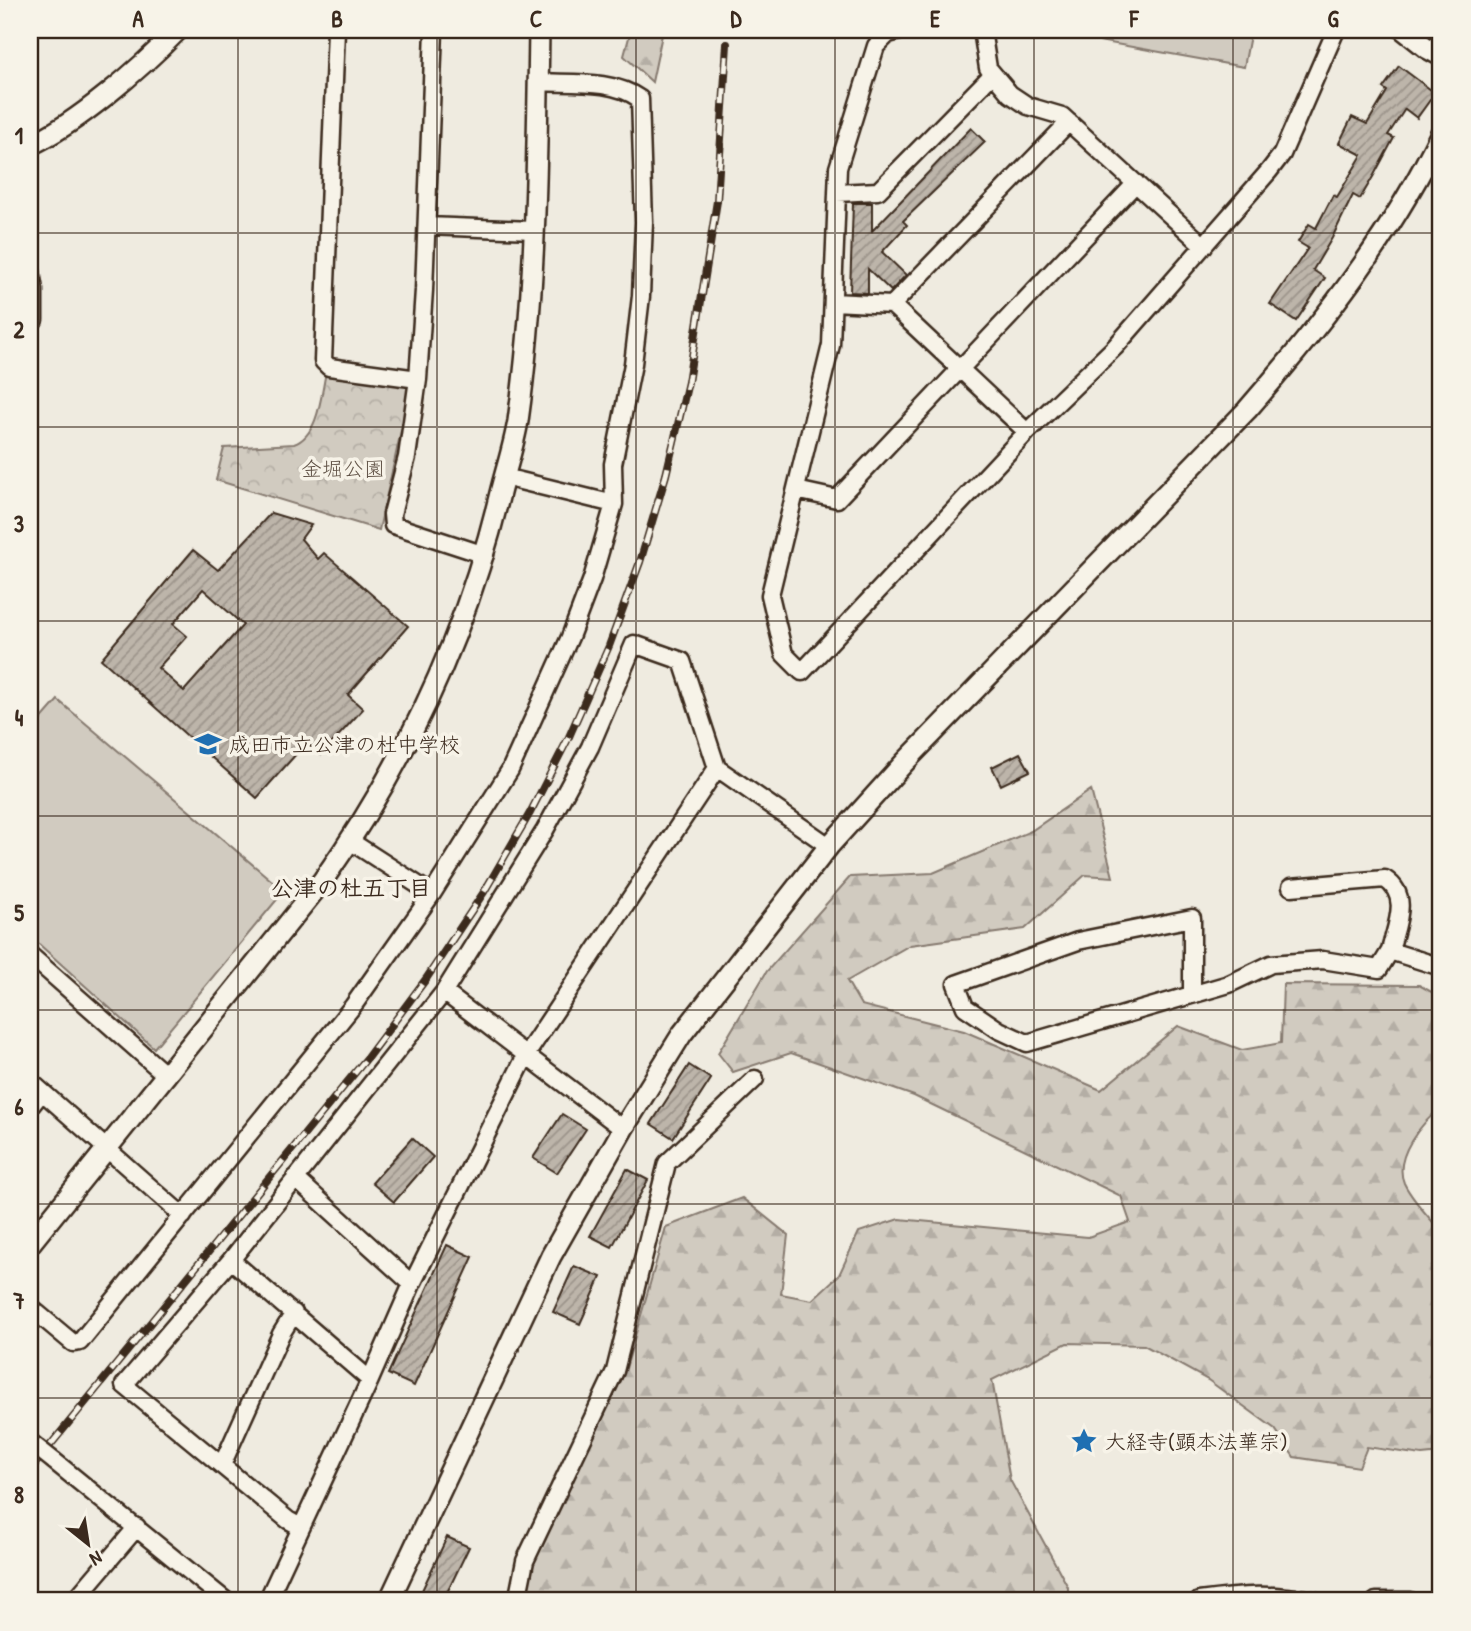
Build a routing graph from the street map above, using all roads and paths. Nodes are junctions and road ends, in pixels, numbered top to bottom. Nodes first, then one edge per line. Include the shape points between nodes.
1 (178, 30) edge
2 (336, 30) edge
3 (434, 30) edge
4 (538, 30) edge
5 (903, 30) edge
6 (982, 30) edge
7 (1336, 30) edge
8 (1404, 30) edge
9 (1441, 56) edge
10 (993, 74) junction
11 (538, 82) junction
12 (1069, 122) junction
13 (1441, 133) edge
14 (30, 145) edge
15 (1136, 183) junction
16 (837, 193) junction
17 (427, 226) junction
18 (533, 230) junction
19 (1205, 246) junction
20 (30, 266) edge
21 (832, 302) junction
22 (892, 304) junction
23 (34, 320) dead end
24 (960, 369) junction
25 (418, 379) junction
26 (1027, 432) junction
27 (504, 477) junction
28 (796, 490) junction
29 (614, 504) junction
30 (485, 555) junction
31 (717, 768) junction
32 (350, 841) junction
33 (829, 846) junction
34 (1291, 887) dead end
35 (432, 894) junction
36 (1390, 951) junction
37 (30, 955) edge
38 (1441, 967) edge
39 (444, 992) junction
40 (1192, 994) junction
41 (526, 1055) junction
42 (166, 1076) junction
43 (755, 1079) dead end
44 (36, 1086) edge
45 (30, 1107) edge
46 (623, 1129) junction
47 (107, 1149) junction
48 (295, 1178) junction
49 (184, 1216) junction
50 (30, 1244) edge
51 (231, 1260) junction
52 (412, 1284) junction
53 (30, 1307) edge
54 (294, 1313) junction
55 (370, 1380) junction
56 (30, 1442) edge
57 (222, 1465) junction
58 (137, 1527) junction
59 (301, 1527) junction
60 (74, 1601) edge
61 (226, 1601) edge
62 (267, 1601) edge
63 (389, 1601) edge
64 (517, 1601) edge
65 (1199, 1601) edge
66 (1316, 1601) edge
67 (1376, 1601) edge
68 (1410, 1601) edge

1 - 14 street via 92,105
2 - 25 street via 323,361 329,367
3 - 17 street
4 - 11 street
5 - 16 street via 888,34 876,46 838,168
6 - 10 street
7 - 19 street via 1282,154
8 - 9 street
10 - 12 street via 1028,106
10 - 16 street via 878,191
11 - 18 street
11 - 29 street via 610,86 640,99 641,296 613,464
12 - 15 street
12 - 22 street
13 - 33 street via 1393,219 1289,362
15 - 19 street
15 - 24 street
16 - 21 street
17 - 18 street
17 - 25 street
18 - 27 street via 517,423
19 - 26 street via 1115,347
20 - 23 street
21 - 22 street
21 - 28 street via 831,345
22 - 24 street
24 - 26 street
24 - 28 street via 837,499
25 - 30 street via 393,525
26 - 28 street via 802,672 784,654 770,595
27 - 29 street
27 - 30 street
29 - 35 street via 570,637 510,770
30 - 32 street via 418,722
31 - 33 street
31 - 39 street via 682,662 634,643 590,747 545,830
31 - 41 street
32 - 35 street
32 - 42 street
33 - 46 street via 682,1034
34 - 36 street via 1385,879 1396,886 1401,900
35 - 49 street via 353,1006
36 - 38 street
36 - 40 street via 1379,969 1323,960 1271,964 1229,984
37 - 42 street
39 - 41 street
39 - 48 street
40 - 40 street via 1027,1043 965,1007 956,984 1078,942 1192,918
41 - 46 street
41 - 52 street
42 - 47 street
43 - 64 street via 667,1163 615,1371 525,1561
44 - 45 street
44 - 47 street
46 - 63 street via 551,1256
47 - 49 street
47 - 50 street
48 - 51 street
48 - 52 street
49 - 53 street via 80,1342 73,1343
51 - 54 street
51 - 57 street via 124,1385
52 - 55 street
54 - 55 street
54 - 57 street
55 - 59 street
56 - 58 street, bridge
57 - 59 street
58 - 60 street
58 - 61 street
59 - 62 street
65 - 66 street via 1245,1595
67 - 68 street

